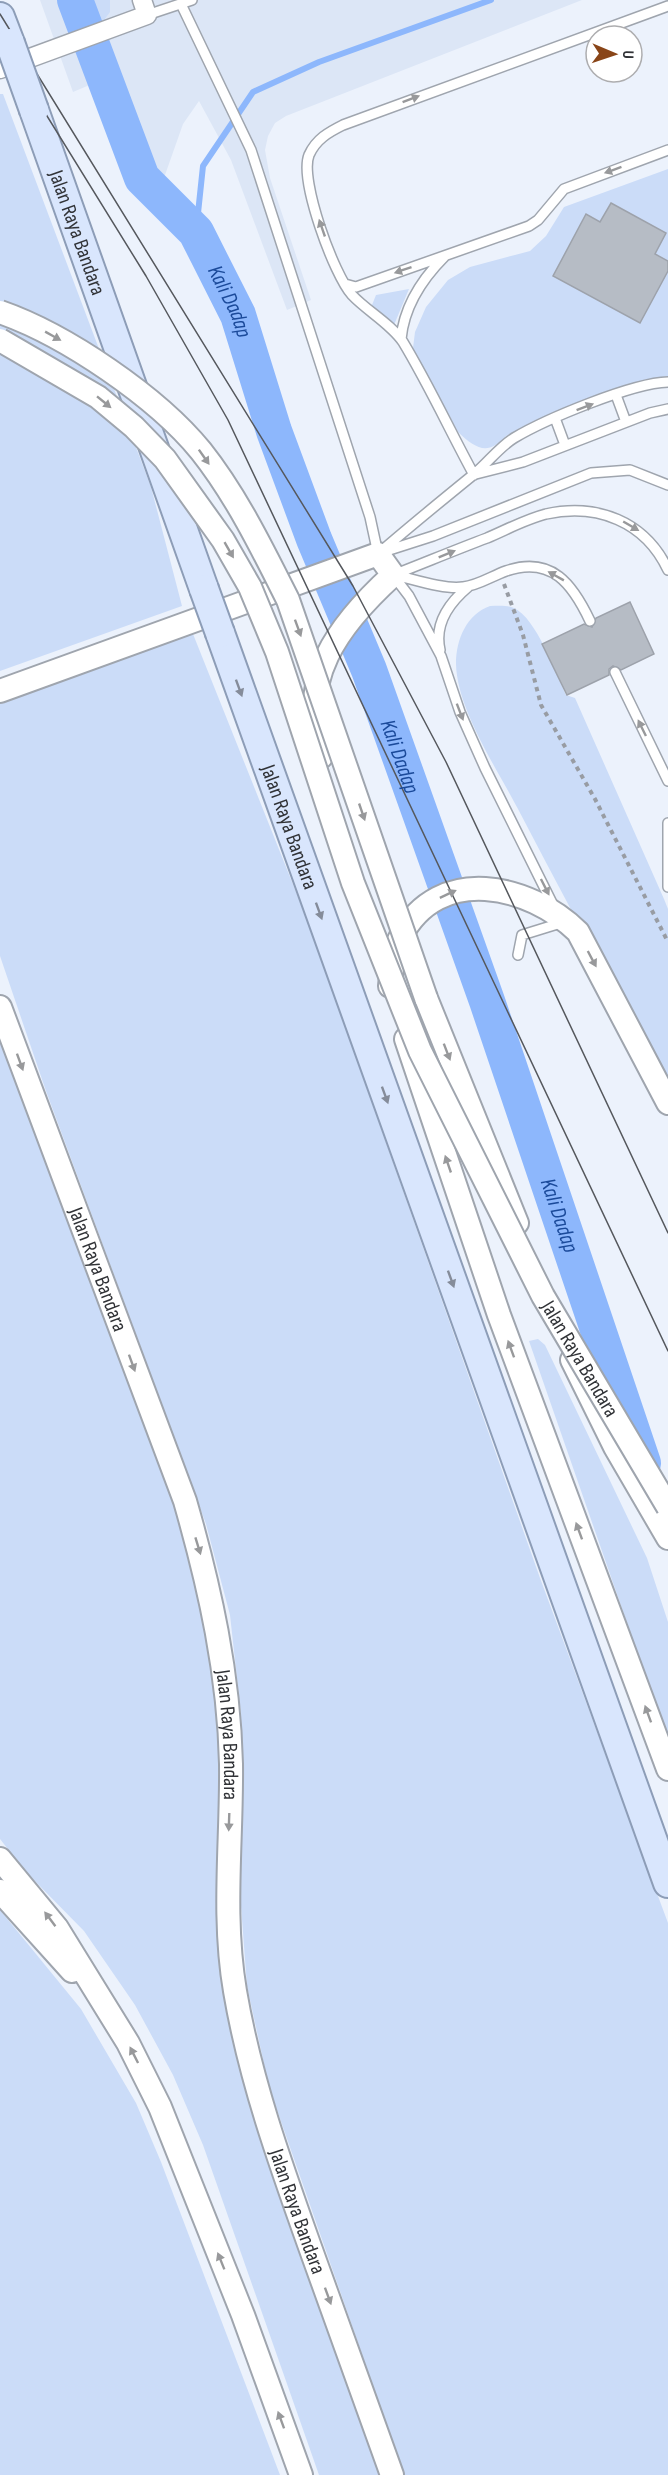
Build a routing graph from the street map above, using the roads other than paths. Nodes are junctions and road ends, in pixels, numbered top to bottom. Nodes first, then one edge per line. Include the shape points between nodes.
1 (192, 0) edge
2 (181, 4) junction
3 (668, 6) edge
4 (145, 8) edge
5 (3, 43) edge
6 (668, 150) edge
7 (447, 254) junction
8 (342, 283) junction
9 (0, 312) edge
10 (401, 339) junction
11 (0, 340) edge
12 (668, 382) edge
13 (616, 395) junction
14 (668, 409) edge
15 (555, 418) junction
16 (626, 422) junction
17 (565, 445) junction
18 (474, 475) junction
19 (668, 485) edge
20 (378, 554) junction
21 (668, 570) edge
22 (393, 575) junction
23 (470, 586) junction
24 (590, 621) dead end
25 (441, 656) junction
26 (615, 672) dead end
27 (0, 691) edge
28 (668, 781) edge
29 (668, 824) edge
30 (668, 887) edge
31 (562, 917) junction
32 (518, 955) dead end
33 (390, 990) junction
34 (0, 1007) edge
35 (668, 1103) edge
36 (668, 1507) edge
37 (668, 1538) edge
38 (668, 1769) edge
39 (0, 1859) edge
40 (668, 1883) edge
41 (0, 1891) edge
42 (104, 2004) junction
43 (301, 2475) edge
44 (392, 2475) edge

1 - 2 lane
2 - 4 lane
2 - 20 lane via 251,150 363,494
8 -> 3 lane via 306,178 310,154 324,136 445,86
4 - 5 street via 114,27 67,44
5 -> 40 main road, Jalan Raya Bandara, bridge via 34,110
6 -> 7 lane via 564,189 529,226
7 -> 8 lane via 356,287
7 - 10 lane via 421,283 406,313
8 - 10 lane
9 -> 37 street, bridge via 85,354 166,417 200,451 268,560 288,600 426,998 578,1375
10 - 18 lane
11 -> 36 street, Jalan Raya Bandara, bridge via 98,397 134,427 165,459 224,540 250,587 277,652 353,883 420,1051 537,1286
12 - 13 lane
15 -> 13 lane
13 - 16 lane
14 - 16 lane
15 - 17 lane
15 - 18 lane via 512,439
16 - 17 lane
17 - 18 lane
18 - 20 lane
19 - 20 lane via 630,470 591,472
20 - 22 street
20 - 27 street
22 -> 21 lane via 543,515 571,510 598,512 640,531 654,545
22 - 23 lane via 454,587
22 - 25 lane via 409,596
22 - 33 street via 343,626 326,657 313,704 317,745
24 -> 23 lane via 576,591 557,575 519,568
23 - 25 lane via 444,613 438,643
25 -> 31 lane via 485,768
28 -> 26 lane
29 - 30 lane
31 - 32 lane via 522,935
33 -> 31 street via 396,949 410,922 455,890 494,891 521,897
31 -> 35 street via 578,932
38 -> 33 street via 499,1315
34 -> 44 street, Jalan Raya Bandara via 184,1501 205,1570 222,1654 228,1712 229,1938 244,2041 279,2162
42 -> 39 street via 57,1928
41 - 42 street
43 -> 42 street via 243,2315 160,2107

